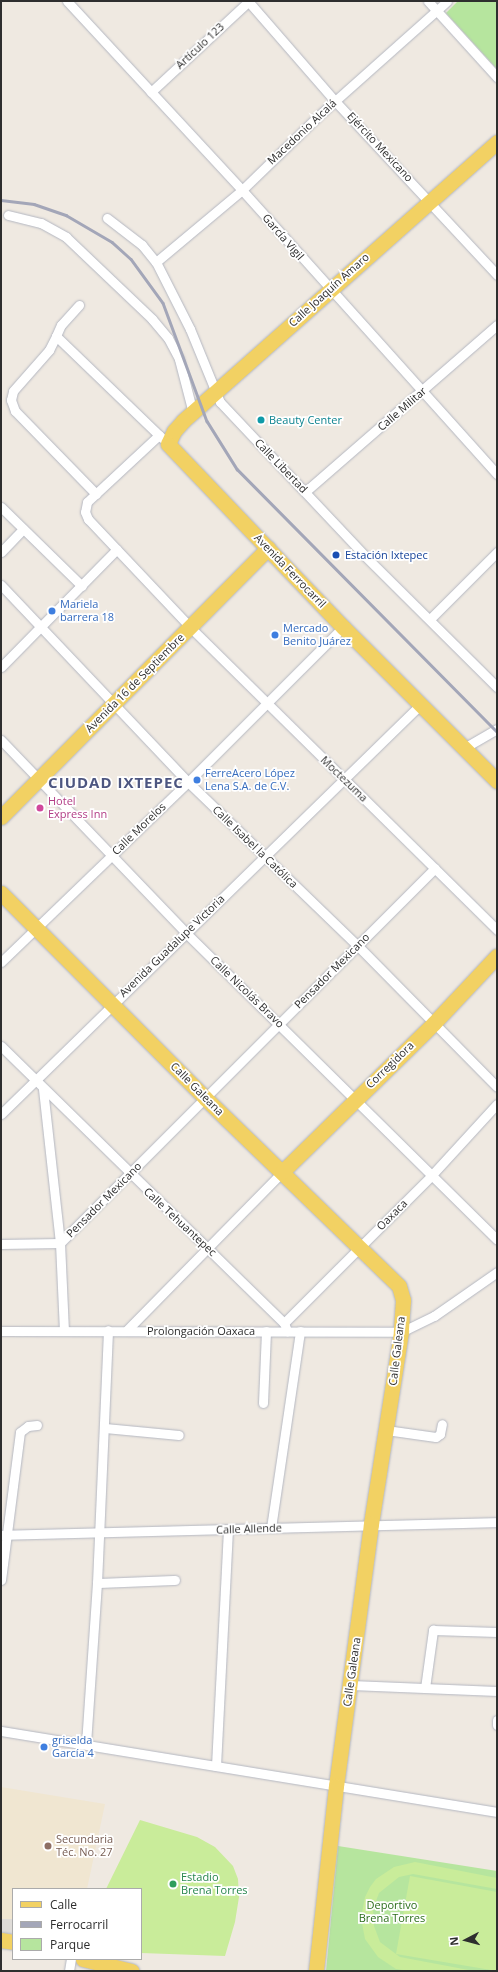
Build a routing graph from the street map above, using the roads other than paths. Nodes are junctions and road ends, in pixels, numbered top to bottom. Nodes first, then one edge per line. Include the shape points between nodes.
1 (67, 1) edge
2 (248, 1) edge
3 (428, 1) edge
4 (447, 1) edge
5 (437, 11) junction
6 (497, 77) edge
7 (151, 92) junction
8 (335, 101) junction
9 (497, 142) edge
10 (242, 190) junction
11 (429, 201) junction
12 (8, 215) dead end
13 (107, 218) dead end
14 (156, 262) junction
15 (497, 275) edge
16 (329, 290) junction
17 (79, 305) dead end
18 (497, 325) edge
19 (56, 336) junction
20 (423, 391) junction
21 (215, 394) junction
22 (193, 413) junction
23 (163, 440) junction
24 (497, 473) edge
25 (306, 491) junction
26 (96, 494) junction
27 (1, 508) edge
28 (88, 519) joint
29 (22, 530) junction
30 (268, 548) junction
31 (117, 549) junction
32 (1, 552) edge
33 (497, 552) edge
34 (1, 585) edge
35 (82, 586) junction
36 (430, 619) junction
37 (42, 627) junction
38 (343, 627) junction
39 (191, 628) junction
40 (1, 667) edge
41 (497, 687) edge
42 (114, 702) junction
43 (266, 702) junction
44 (421, 704) junction
45 (497, 729) edge
46 (1, 740) edge
47 (464, 748) junction
48 (39, 779) junction
49 (345, 780) junction
50 (497, 781) edge
51 (188, 782) junction
52 (1, 817) edge
53 (110, 856) junction
54 (264, 857) junction
55 (435, 868) junction
56 (1, 893) edge
57 (36, 928) junction
58 (497, 930) edge
59 (185, 932) junction
60 (357, 945) junction
61 (497, 956) edge
62 (1, 962) edge
63 (113, 1004) junction
64 (434, 1022) junction
65 (280, 1024) junction
66 (1, 1046) edge
67 (37, 1081) junction
68 (497, 1087) edge
69 (43, 1089) junction
70 (205, 1098) junction
71 (355, 1099) junction
72 (497, 1104) edge
73 (1, 1114) edge
74 (282, 1172) junction
75 (130, 1175) junction
76 (430, 1177) junction
77 (497, 1240) edge
78 (1, 1244) edge
79 (60, 1244) junction
80 (209, 1248) junction
81 (359, 1248) junction
82 (497, 1272) edge
83 (286, 1327) junction
84 (64, 1330) junction
85 (108, 1330) junction
86 (127, 1330) junction
87 (1, 1331) edge
88 (266, 1331) junction
89 (300, 1331) junction
90 (401, 1332) junction
91 (263, 1403) dead end
92 (442, 1424) dead end
93 (37, 1425) dead end
94 (104, 1428) junction
95 (386, 1430) junction
96 (179, 1435) dead end
97 (497, 1522) edge
98 (371, 1524) junction
99 (271, 1528) junction
100 (228, 1530) junction
101 (99, 1533) junction
102 (5, 1535) edge
103 (1, 1580) edge
104 (175, 1580) dead end
105 (97, 1582) junction
106 (497, 1632) edge
107 (351, 1685) junction
108 (425, 1688) junction
109 (497, 1691) edge
110 (497, 1720) edge
111 (497, 1725) edge
112 (1, 1731) edge
113 (86, 1744) junction
114 (216, 1766) junction
115 (336, 1786) junction
116 (497, 1812) edge
117 (1, 1940) edge
118 (12, 1942) edge
119 (71, 1960) edge
120 (87, 1960) edge
121 (69, 1971) edge
122 (132, 1971) edge
123 (316, 1971) edge

1 - 7 street, García Vigil
2 - 7 street, Artículo 123
2 - 8 street, Ejército Mexicano
3 - 5 street
4 - 5 street, Macedonio Alcalá
5 - 6 street
5 - 8 street, Macedonio Alcalá
7 - 10 street, García Vigil
8 - 10 street, Macedonio Alcalá
8 - 11 street, Ejército Mexicano
9 - 11 main road, Calle Joaquín Amaro
10 - 14 street, Macedonio Alcalá
10 - 16 street, García Vigil
11 - 15 street, Ejército Mexicano
11 - 16 main road, Calle Joaquín Amaro
12 - 22 street via 41,223 66,237 152,319 168,338 179,360
13 - 14 street, Calle Libertad via 142,245
14 - 21 street, Calle Libertad via 190,329
16 - 20 street, García Vigil
16 - 21 main road, Calle Joaquín Amaro
17 - 19 street
18 - 20 street, Calle Militar
19 - 23 street
19 - 26 street via 49,350 13,391 11,400 15,411
20 - 24 street, García Vigil
20 - 25 street, Calle Militar
21 - 22 main road, Calle Joaquín Amaro
21 - 25 street, Calle Libertad
22 - 23 main road, Calle Joaquín Amaro
23 - 26 street, Calle Joaquín Amaro
23 - 30 main road, Avenida Ferrocarril
25 - 36 street, Calle Libertad via 365,556
26 - 28 street, Calle Joaquín Amaro via 85,507
27 - 29 street
28 - 31 street, Moctezuma
29 - 32 street
29 - 35 street
30 - 38 main road, Avenida Ferrocarril
30 - 39 main road, Avenida 16 de Septiembre
31 - 35 street
31 - 39 street, Moctezuma
33 - 36 street
34 - 37 street, Calle Isabel la Católica
35 - 37 street
36 - 41 street, Calle Libertad
37 - 40 street
37 - 42 street, Calle Isabel la Católica
38 - 43 street, Calle Morelos
38 - 44 main road, Avenida Ferrocarril
39 - 42 main road, Avenida 16 de Septiembre
39 - 43 street, Moctezuma
42 - 48 main road, Avenida 16 de Septiembre
42 - 51 street, Calle Isabel la Católica
43 - 49 street, Moctezuma
43 - 51 street, Calle Morelos
44 - 47 main road, Avenida Ferrocarril
44 - 49 street, Avenida Guadalupe Victoria
45 - 47 street
46 - 48 street, Calle Nicolás Bravo
47 - 50 main road, Avenida Ferrocarril
48 - 52 main road, Avenida 16 de Septiembre
48 - 53 street, Calle Nicolás Bravo
49 - 54 street, Avenida Guadalupe Victoria
49 - 55 street, Moctezuma
51 - 53 street, Calle Morelos
51 - 54 street, Calle Isabel la Católica
53 - 57 street, Calle Morelos
53 - 59 street, Calle Nicolás Bravo
54 - 59 street, Avenida Guadalupe Victoria
54 - 60 street, Calle Isabel la Católica
55 - 58 street, Moctezuma
55 - 60 street, Pensador Mexicano
56 - 57 main road, Calle Galeana
57 - 62 street, Calle Morelos
57 - 63 main road, Calle Galeana
59 - 63 street, Avenida Guadalupe Victoria
59 - 65 street, Calle Nicolás Bravo
60 - 64 street, Calle Isabel la Católica
60 - 65 street, Pensador Mexicano
61 - 64 main road, Corregidora
63 - 67 street, Avenida Guadalupe Victoria
63 - 70 main road, Calle Galeana
64 - 68 street, Calle Isabel la Católica
64 - 71 main road, Corregidora
65 - 70 street, Pensador Mexicano
65 - 71 street, Calle Nicolás Bravo
66 - 67 street, Calle Tehuantepec
67 - 69 street, Calle Tehuantepec
67 - 73 street, Avenida Guadalupe Victoria
69 - 75 street, Calle Tehuantepec
69 - 79 street
70 - 74 main road, Calle Galeana
70 - 75 street, Pensador Mexicano
71 - 74 main road, Corregidora
71 - 76 street, Calle Nicolás Bravo
72 - 76 street, Oaxaca
74 - 80 street
74 - 81 main road, Calle Galeana
75 - 79 street, Pensador Mexicano
75 - 80 street, Calle Tehuantepec
76 - 77 street, Calle Nicolás Bravo
76 - 81 street, Oaxaca
78 - 79 street
79 - 84 street
80 - 83 street, Calle Tehuantepec
80 - 86 street
81 - 83 street, Oaxaca
81 - 90 main road, Calle Galeana via 399,1286 403,1300
82 - 90 street via 434,1316
83 - 88 street, Prolongación Oaxaca
83 - 89 street, Prolongación Oaxaca
84 - 85 street, Prolongación Oaxaca
84 - 87 street, Prolongación Oaxaca
85 - 86 street, Prolongación Oaxaca
85 - 94 street
86 - 88 street, Prolongación Oaxaca
88 - 91 street
89 - 90 street, Prolongación Oaxaca
89 - 99 street
90 - 95 main road, Calle Galeana
92 - 95 street via 440,1434 436,1437
93 - 102 street via 28,1426 20,1432
94 - 96 street
94 - 101 street
95 - 98 main road, Calle Galeana
97 - 98 street, Calle Allende
98 - 99 street, Calle Allende
98 - 107 main road, Calle Galeana
99 - 100 street, Calle Allende
100 - 101 street, Calle Allende
100 - 114 street
101 - 102 street, Calle Allende
101 - 105 street
102 - 103 street
104 - 105 street
105 - 113 street
106 - 108 street via 433,1630
107 - 108 street
107 - 115 main road, Calle Galeana
108 - 109 street
110 - 111 street
112 - 113 street
113 - 114 street
114 - 115 street
115 - 116 street
115 - 123 main road, Calle Galeana
117 - 118 main road
119 - 121 street
120 - 122 main road

